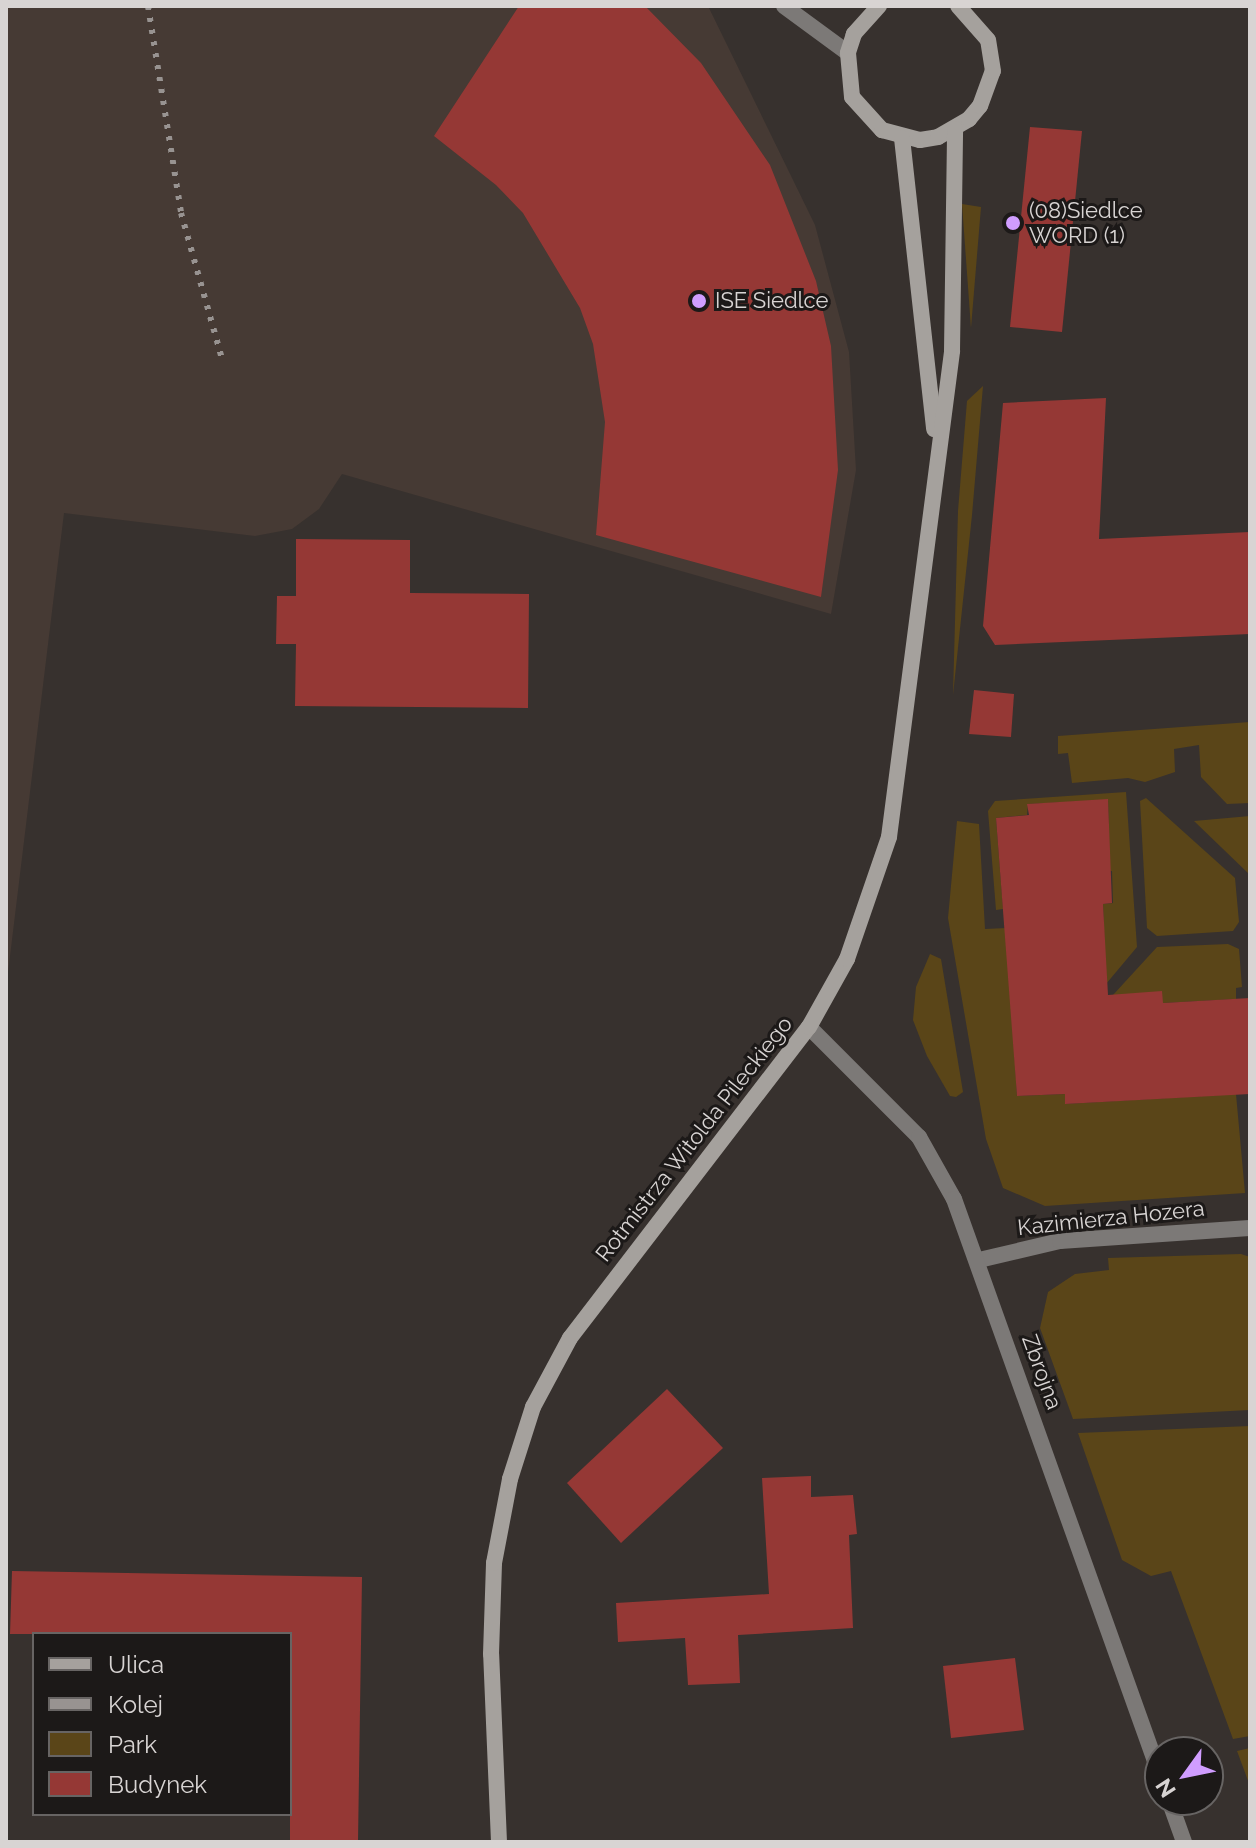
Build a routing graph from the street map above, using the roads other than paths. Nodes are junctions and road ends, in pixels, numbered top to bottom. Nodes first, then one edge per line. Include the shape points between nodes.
1 (784, 6) edge
2 (879, 6) edge
3 (958, 6) edge
4 (974, 13) edge
5 (848, 53) junction
6 (955, 129) junction
7 (902, 138) junction
8 (936, 454) junction
9 (809, 1027) junction
10 (1250, 1228) edge
11 (979, 1260) junction
12 (1146, 1736) edge
13 (1175, 1816) edge
14 (499, 1842) edge
15 (1184, 1842) edge

1 - 5 street
2 - 5 main road via 859,26
3 - 4 main road
4 - 6 main road via 988,40 993,71 980,106
5 - 7 main road via 852,97 882,130
6 - 7 main road via 938,137
6 - 8 main road, Rotmistrza Witolda Pileckiego via 952,351
7 - 8 main road, Rotmistrza Witolda Pileckiego
8 - 9 main road, Rotmistrza Witolda Pileckiego via 912,688 889,837 847,959
9 - 11 street, Zbrojna via 919,1137 954,1199
9 - 14 main road, Rotmistrza Witolda Pileckiego via 570,1338 533,1407 510,1479 494,1563 491,1654
10 - 11 street, Kazimierza Hozera via 1060,1241
11 - 12 street, Zbrojna
13 - 15 street

